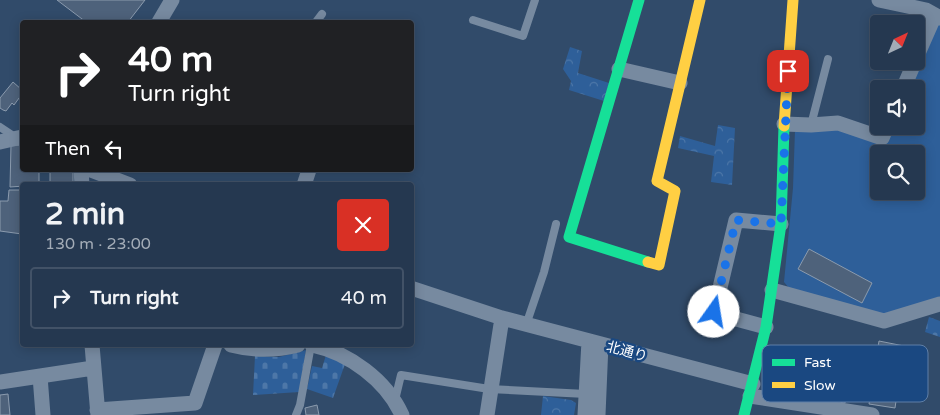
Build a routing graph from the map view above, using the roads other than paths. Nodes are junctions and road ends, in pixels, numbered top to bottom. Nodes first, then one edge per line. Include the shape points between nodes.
1 (172, 0) edge
2 (534, 0) edge
3 (639, 0) edge
4 (700, 0) edge
5 (794, 0) edge
6 (879, 0) edge
7 (933, 11) edge
8 (322, 14) dead end
9 (160, 20) edge
10 (318, 20) edge
11 (473, 20) dead end
12 (925, 34) edge
13 (828, 59) dead end
14 (619, 69) junction
15 (680, 83) junction
16 (784, 124) junction
17 (811, 125) junction
18 (0, 127) edge
19 (870, 134) edge
20 (873, 135) edge
21 (883, 135) edge
22 (20, 138) edge
23 (0, 142) edge
24 (95, 172) edge
25 (122, 182) edge
26 (556, 224) dead end
27 (781, 224) junction
28 (414, 289) edge
29 (772, 290) junction
30 (940, 304) edge
31 (502, 318) junction
32 (526, 325) junction
33 (766, 327) junction
34 (595, 343) junction
35 (92, 347) edge
36 (215, 347) edge
37 (239, 347) edge
38 (289, 347) edge
39 (312, 347) edge
40 (320, 347) edge
41 (93, 368) junction
42 (40, 376) junction
43 (0, 382) edge
44 (489, 389) junction
45 (751, 390) junction
46 (762, 392) edge
47 (586, 394) junction
48 (395, 400) junction
49 (809, 402) edge
50 (98, 413) edge
51 (43, 415) edge
52 (296, 415) edge
53 (402, 415) edge
54 (487, 415) edge
55 (584, 415) edge
56 (598, 415) edge
57 (744, 415) edge
58 (872, 415) edge

1 - 9 street
2 - 11 lane via 523,36
3 - 14 street
4 - 15 street
5 - 16 street
6 - 7 street
7 - 12 street
8 - 10 lane
13 - 17 lane
14 - 15 street
14 - 15 street via 569,236 659,265 675,191 657,181
16 - 17 street
16 - 27 street
17 - 19 street via 838,123
18 - 22 lane
20 - 21 street via 882,138
22 - 23 street
24 - 25 street
26 - 32 lane
27 - 29 street
27 - 33 street via 736,220 714,312
28 - 31 street, 北通り
29 - 30 street via 884,321
29 - 33 street
31 - 32 street, 北通り
31 - 44 street
32 - 34 street, 北通り
33 - 45 street
34 - 45 street, 北通り
34 - 47 street
34 - 56 street
35 - 41 street
36 - 50 street via 195,403
37 - 38 street via 276,350
39 - 52 lane
40 - 48 street via 333,350 351,361
41 - 42 street
41 - 50 street
42 - 43 street
42 - 51 street
44 - 47 lane
44 - 48 lane via 401,375
44 - 54 street
45 - 46 street, 北通り
45 - 57 street
47 - 55 street
48 - 53 street
49 - 58 street, 北通り

